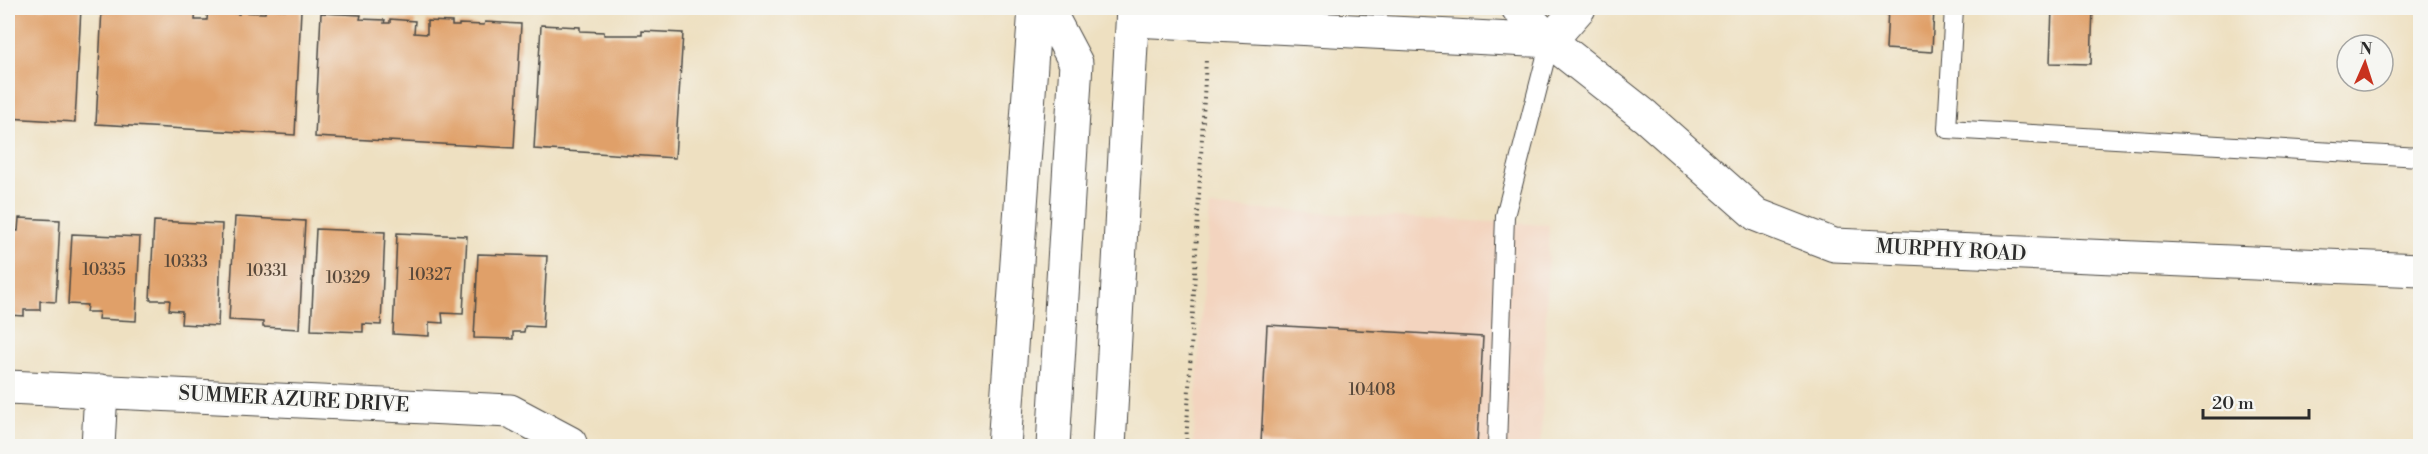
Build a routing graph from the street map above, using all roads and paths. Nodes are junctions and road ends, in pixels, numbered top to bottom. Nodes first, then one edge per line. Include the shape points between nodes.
1 (1035, 8) edge
2 (1047, 8) edge
3 (1518, 8) edge
4 (1578, 8) edge
5 (1954, 8) edge
6 (1131, 12) edge
7 (1550, 42) junction
8 (1205, 78) dead end
9 (2421, 157) edge
10 (2421, 270) edge
11 (8, 387) edge
12 (101, 391) junction
13 (98, 447) edge
14 (571, 447) edge
15 (1004, 447) edge
16 (1053, 447) edge
17 (1109, 447) edge
18 (1186, 447) edge
19 (1497, 447) edge

1 - 15 street
2 - 16 street via 1077,63
3 - 7 street, MURPHY ROAD
4 - 7 street
5 - 9 lane via 1947,129
6 - 7 street
6 - 17 street
7 - 10 street, MURPHY ROAD via 1645,116 1757,215 1834,245
7 - 19 lane via 1505,216
8 - 18 path
11 - 12 street, SUMMER AZURE DRIVE
12 - 13 street
12 - 14 street, SUMMER AZURE DRIVE via 510,411

